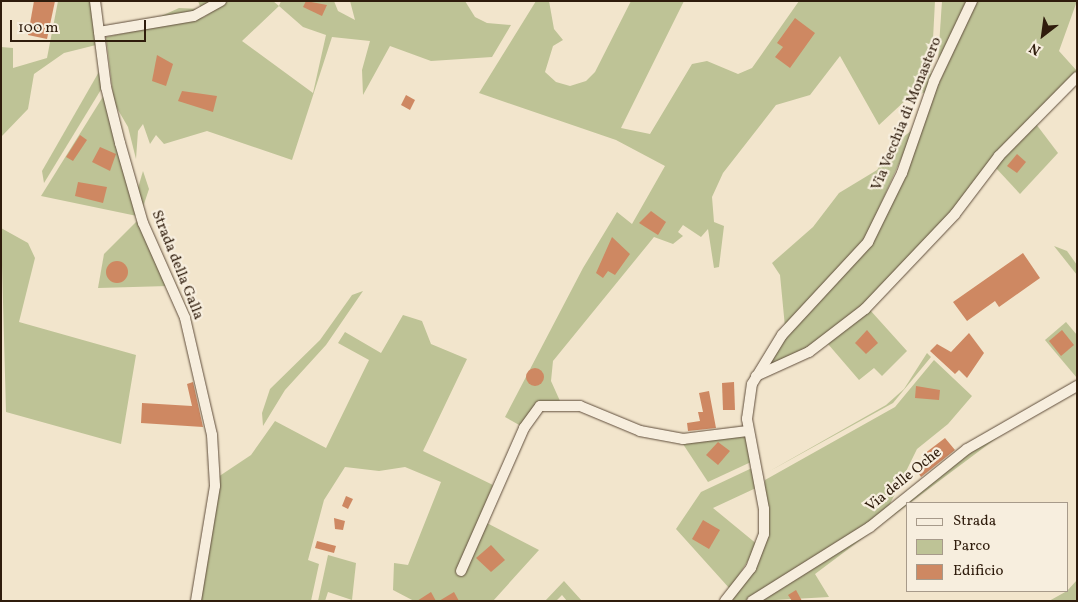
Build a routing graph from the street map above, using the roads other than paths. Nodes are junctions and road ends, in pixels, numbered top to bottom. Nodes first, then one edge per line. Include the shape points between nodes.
1 (95, 1) edge
2 (221, 1) edge
3 (972, 1) edge
4 (99, 32) junction
5 (1077, 77) edge
6 (756, 376) junction
7 (1077, 386) edge
8 (748, 431) junction
9 (460, 571) dead end
10 (196, 601) edge
11 (725, 601) edge
12 (752, 601) edge

1 - 4 street, Strada della Galla
2 - 4 street via 194,16
3 - 6 street, Via Vecchia di Monastero via 934,81 902,173 868,242 782,335
4 - 10 street, Strada della Galla via 110,105 136,201 183,313 212,435 215,486
5 - 6 street via 1002,153 955,214 865,309 809,352
6 - 8 street, Via Vecchia di Monastero via 746,406
7 - 12 street, Via delle Oche via 963,452 864,532
8 - 9 street via 683,439 640,431 580,406 540,406 510,457
8 - 11 street, Via Vecchia di Monastero via 764,509 764,534 751,568

